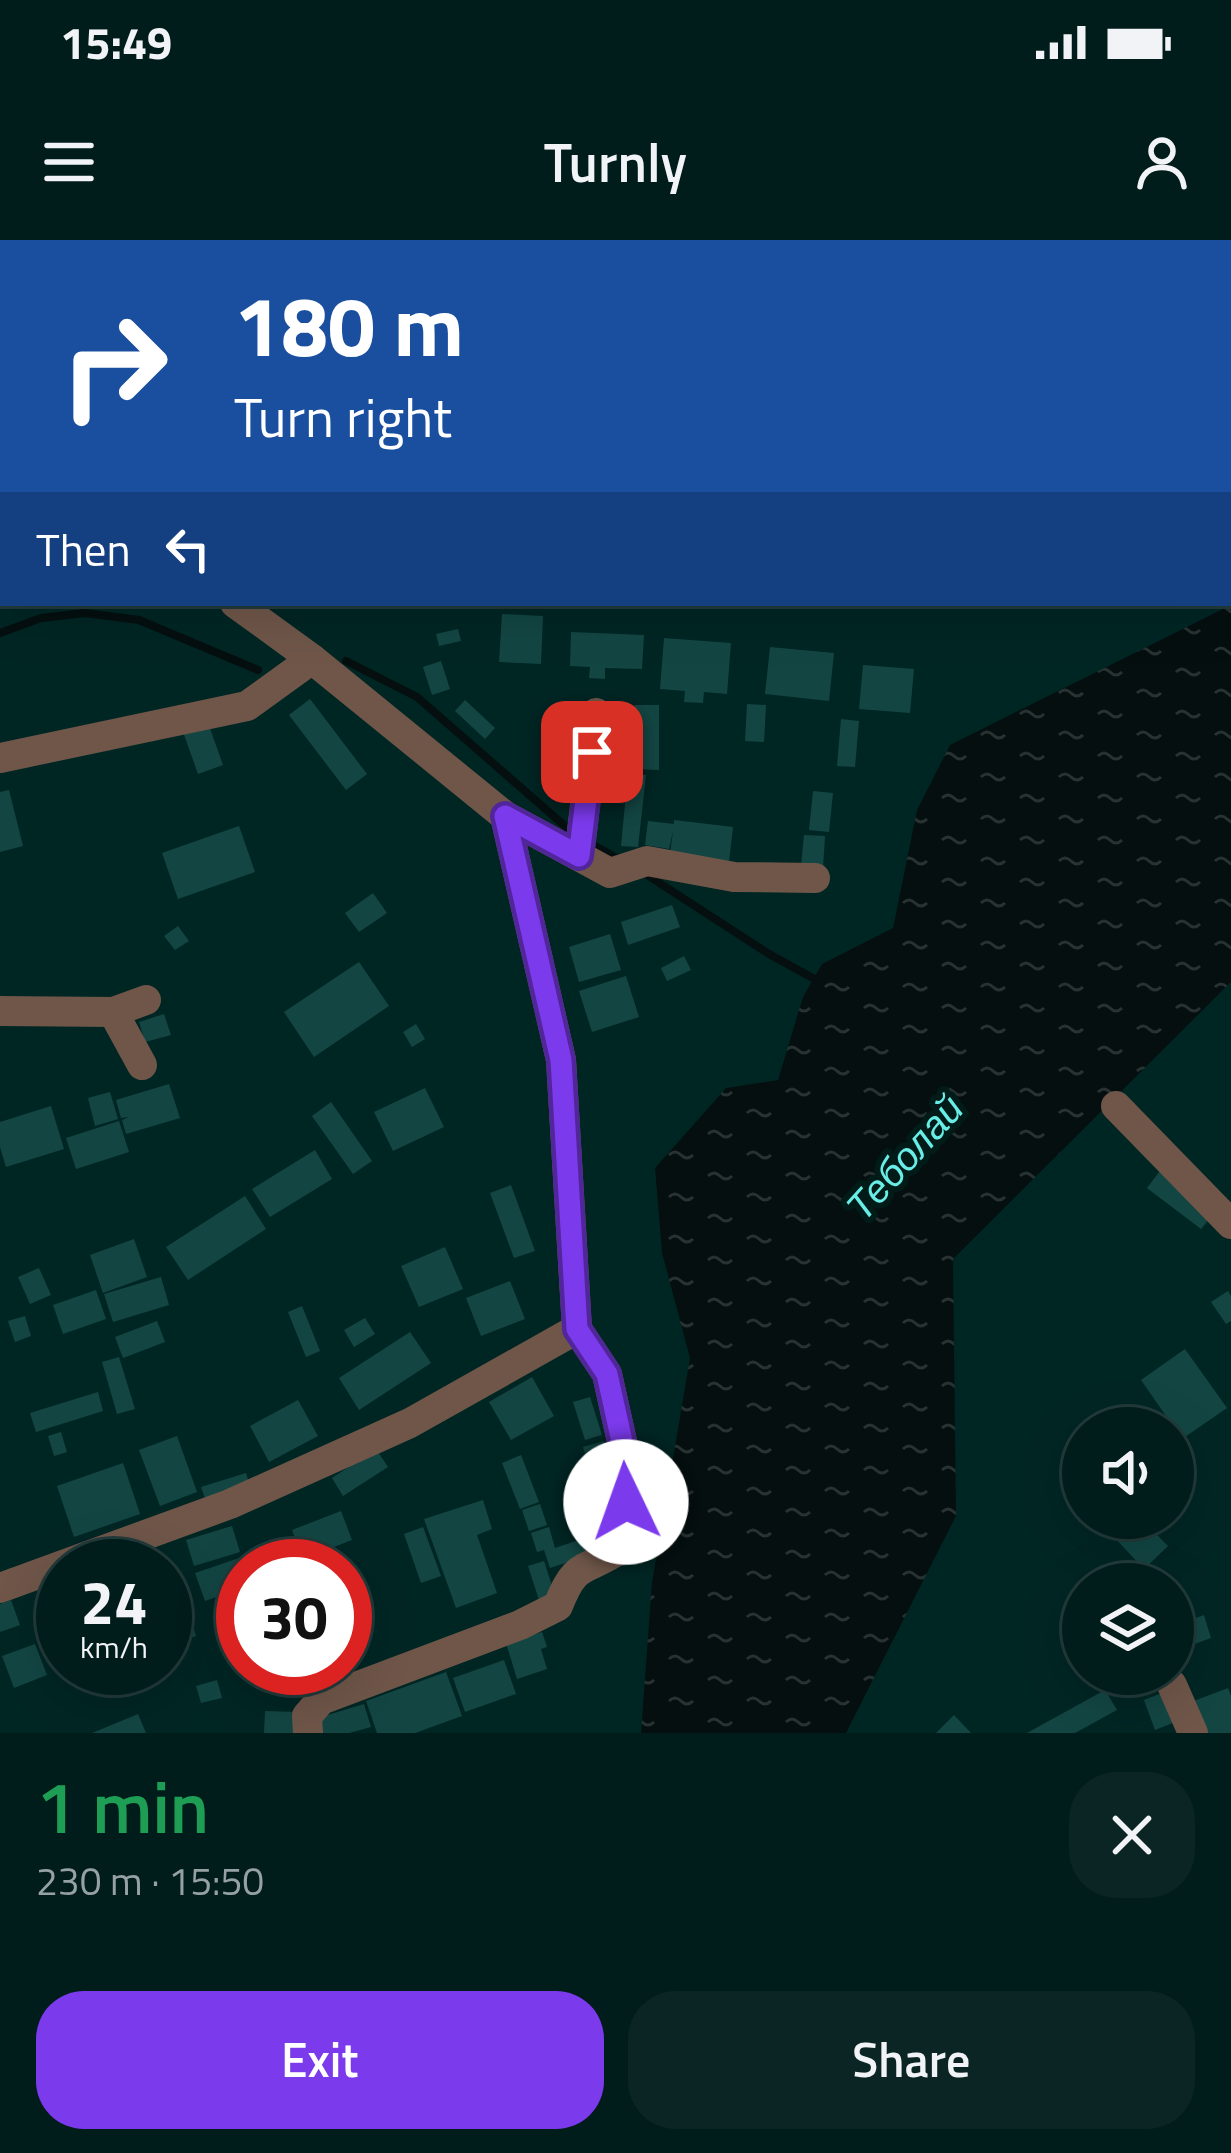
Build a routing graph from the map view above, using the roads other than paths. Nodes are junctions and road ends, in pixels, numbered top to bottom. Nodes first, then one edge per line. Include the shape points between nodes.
1 (239, 606) edge
2 (311, 659) junction
3 (596, 712) dead end
4 (0, 758) edge
5 (505, 816) junction
6 (581, 844) junction
7 (815, 878) dead end
8 (146, 1000) dead end
9 (0, 1011) edge
10 (113, 1012) junction
11 (142, 1065) dead end
12 (1116, 1106) dead end
13 (1231, 1223) edge
14 (577, 1329) junction
15 (0, 1588) edge
16 (1176, 1695) edge
17 (308, 1733) edge
18 (1193, 1733) edge

1 - 2 street
2 - 4 street via 248,706
2 - 5 street
3 - 6 street
5 - 6 street
5 - 14 street via 561,1060
6 - 7 street via 610,873 647,861 734,877
8 - 10 street
9 - 10 street
10 - 11 street
12 - 13 street
14 - 15 street via 410,1423 230,1504
14 - 17 street via 607,1374 627,1464 620,1549 578,1569 559,1606 321,1700 308,1716
16 - 18 street

